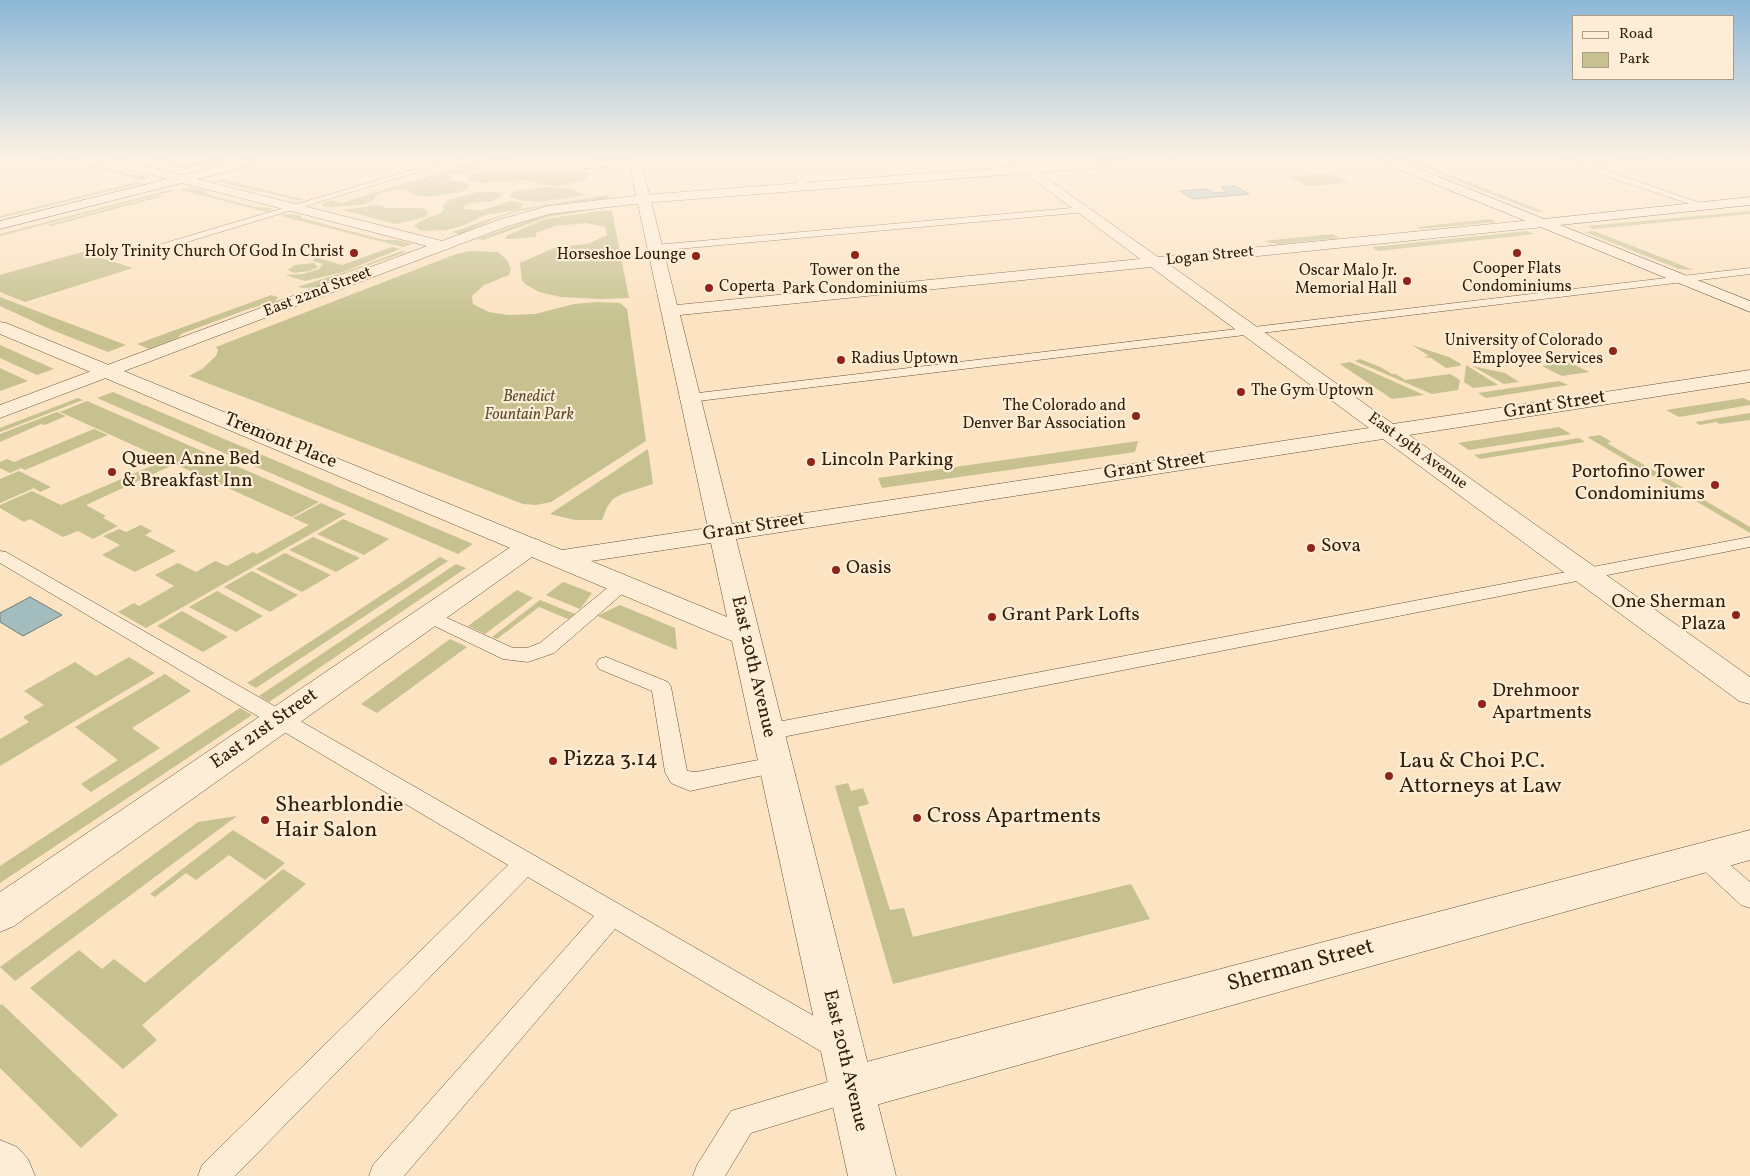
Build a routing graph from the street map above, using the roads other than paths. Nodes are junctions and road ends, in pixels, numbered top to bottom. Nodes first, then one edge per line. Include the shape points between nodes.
1 (47, 213) edge
2 (274, 213) edge
3 (317, 213) edge
4 (536, 213) edge
5 (646, 213) edge
6 (1051, 213) edge
7 (1087, 213) edge
8 (1518, 213) edge
9 (1639, 213) edge
10 (1543, 223) junction
11 (0, 225) edge
12 (444, 246) junction
13 (655, 248) junction
14 (151, 250) dead end
15 (1156, 263) junction
16 (1750, 271) edge
17 (1682, 279) junction
18 (1750, 307) edge
19 (669, 310) junction
20 (0, 326) edge
21 (1251, 331) junction
22 (108, 371) junction
23 (1745, 380) edge
24 (690, 398) junction
25 (0, 412) edge
26 (1389, 431) junction
27 (721, 533) junction
28 (1750, 542) edge
29 (530, 546) junction
30 (0, 556) edge
31 (559, 558) junction
32 (1585, 574) junction
33 (623, 584) junction
34 (428, 616) junction
35 (745, 635) junction
36 (606, 664) dead end
37 (1750, 693) edge
38 (280, 719) junction
39 (767, 732) junction
40 (774, 765) junction
41 (1750, 844) edge
42 (1705, 857) junction
43 (526, 863) junction
44 (1750, 897) edge
45 (613, 913) junction
46 (0, 914) edge
47 (846, 1068) junction
48 (0, 1164) edge
49 (11, 1176) edge
50 (213, 1176) edge
51 (384, 1176) edge
52 (708, 1176) edge
53 (872, 1176) edge

1 - 11 street
2 - 14 lane
3 - 12 street
4 - 12 street, East 22nd Street
5 - 13 street, East 20th Avenue
6 - 13 lane
7 - 15 street, East 19th Avenue
8 - 10 street
9 - 10 street, Logan Street
10 - 15 street, Logan Street
10 - 17 street
12 - 22 street, East 22nd Street
13 - 19 street, East 20th Avenue
15 - 19 street, Logan Street
15 - 21 street, East 19th Avenue
16 - 17 lane
17 - 18 street
17 - 21 lane
19 - 24 street, East 20th Avenue
20 - 22 street, Tremont Place
21 - 24 lane
21 - 26 street, East 19th Avenue
22 - 25 street, East 22nd Street
22 - 29 street, Tremont Place
23 - 26 street, Grant Street
24 - 27 street, East 20th Avenue
26 - 27 street, Grant Street
26 - 32 street, East 19th Avenue
27 - 31 street, Grant Street
27 - 35 street, East 20th Avenue
28 - 32 lane
29 - 31 street, Tremont Place
29 - 34 street, East 21st Street
30 - 38 lane
31 - 33 street, Tremont Place
32 - 37 street, East 19th Avenue
32 - 39 lane
33 - 34 lane via 547,648 528,656 510,654
33 - 35 street, Tremont Place
34 - 38 street, East 21st Street
35 - 39 street, East 20th Avenue
36 - 40 lane via 661,687 679,777 696,782
38 - 43 lane
38 - 46 street, East 21st Street
39 - 40 street, East 20th Avenue
40 - 47 street, East 20th Avenue
41 - 42 street, Sherman Street
42 - 44 lane
42 - 47 street, Sherman Street
43 - 45 lane
43 - 50 lane
45 - 47 lane
45 - 51 lane
47 - 52 lane via 741,1121
47 - 53 street, East 20th Avenue
48 - 49 street

